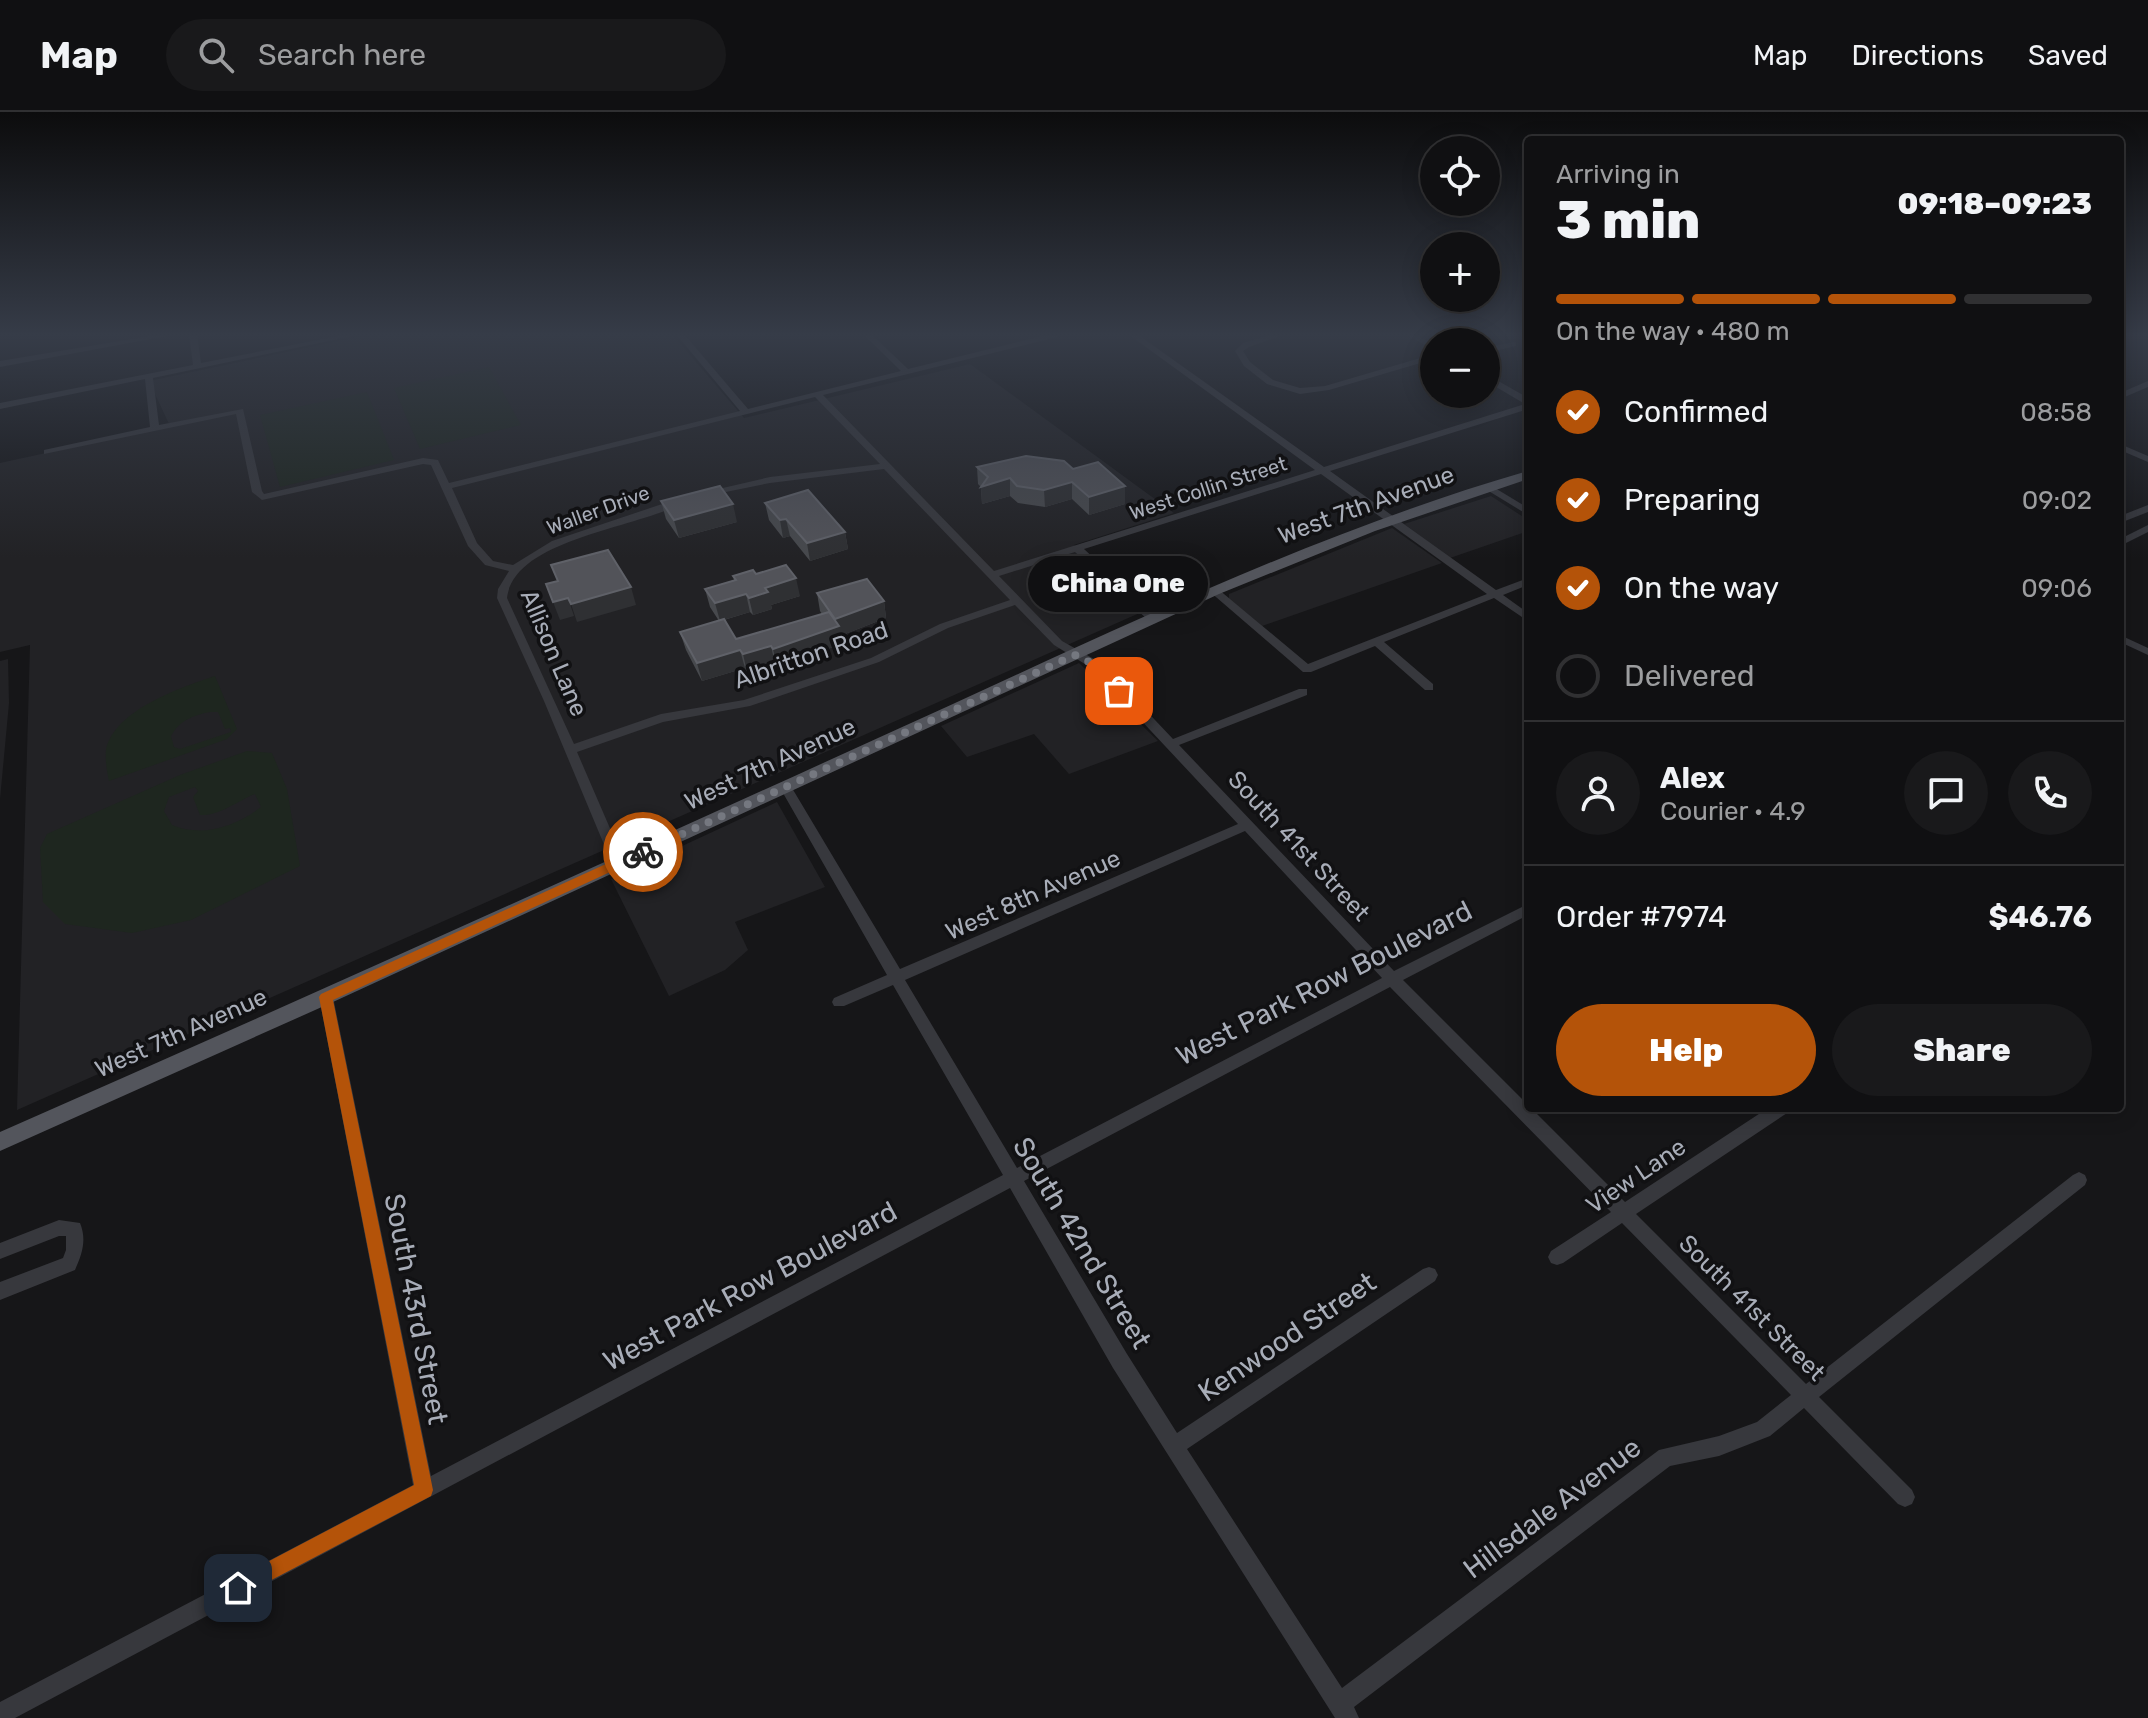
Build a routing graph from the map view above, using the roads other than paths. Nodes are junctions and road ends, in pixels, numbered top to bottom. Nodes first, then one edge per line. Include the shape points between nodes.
1 (153, 409) edge
2 (753, 409) edge
3 (832, 409) edge
4 (1237, 409) edge
5 (1513, 409) edge
6 (745, 411) joint
7 (155, 429) junction
8 (2124, 449) edge
9 (47, 452) dead end
10 (2148, 459) edge
11 (887, 466) junction
12 (1323, 470) junction
13 (1524, 476) edge
14 (448, 486) junction
15 (1490, 488) junction
16 (2148, 508) edge
17 (1524, 509) edge
18 (2124, 517) edge
19 (1394, 520) junction
20 (2124, 520) edge
21 (2148, 527) edge
22 (2124, 541) edge
23 (1078, 549) junction
24 (515, 569) junction
25 (991, 575) junction
26 (1524, 583) edge
27 (1214, 591) junction
28 (1496, 594) junction
29 (1016, 601) junction
30 (1524, 615) edge
31 (1152, 618) junction
32 (2124, 640) edge
33 (1376, 641) junction
34 (2148, 652) edge
35 (1075, 655) junction
36 (1429, 687) dead end
37 (1303, 692) dead end
38 (1171, 744) junction
39 (570, 750) junction
40 (785, 786) junction
41 (1245, 826) junction
42 (618, 863) junction
43 (1524, 911) edge
44 (900, 978) junction
45 (1392, 979) junction
46 (326, 997) junction
47 (839, 1002) dead end
48 (1775, 1112) edge
49 (0, 1142) edge
50 (1012, 1178) junction
51 (2079, 1180) dead end
52 (1624, 1213) junction
53 (0, 1251) edge
54 (1557, 1257) dead end
55 (1429, 1275) dead end
56 (0, 1291) edge
57 (1806, 1397) junction
58 (1176, 1445) junction
59 (424, 1490) junction
60 (1905, 1497) dead end
61 (1343, 1711) edge
62 (0, 1714) edge

1 - 7 street
2 - 6 street
3 - 11 street, South 41st Street
4 - 12 street
5 - 12 street, West Collin Street
6 - 14 street
7 - 9 street
7 - 14 street via 240,411 262,497 429,460 437,464
8 - 10 street
11 - 24 street, Waller Drive via 770,480 668,504 556,543
11 - 25 street, South 41st Street
12 - 19 street
12 - 23 street, West Collin Street
13 - 15 main road, West 7th Avenue
14 - 24 street, Allison Lane via 481,556
15 - 17 street
15 - 19 main road, West 7th Avenue
16 - 18 street
19 - 27 main road, West 7th Avenue
19 - 28 street
20 - 21 street
21 - 22 street
23 - 25 street, West Collin Street
23 - 31 street
24 - 39 street, Allison Lane via 502,598
25 - 29 street, South 41st Street
26 - 28 street
27 - 31 main road, West 7th Avenue
27 - 33 street via 1307,669
28 - 30 street
28 - 33 street
29 - 35 street, South 41st Street
29 - 39 street, Albritton Road via 944,626 875,660 746,703 661,718
31 - 35 main road, West 7th Avenue
32 - 34 street
33 - 36 street
35 - 38 street, South 41st Street via 1097,666
35 - 40 main road, West 7th Avenue
37 - 38 street
38 - 41 street, South 41st Street
39 - 42 street, Allison Lane
40 - 42 main road, West 7th Avenue
40 - 44 street, South 42nd Street
41 - 44 street, West 8th Avenue
41 - 45 street, South 41st Street
42 - 46 main road, West 7th Avenue
43 - 45 street, West Park Row Boulevard
44 - 47 street, West 8th Avenue
44 - 50 street, South 42nd Street
45 - 50 street, West Park Row Boulevard
45 - 52 street, South 41st Street
46 - 49 main road, West 7th Avenue
46 - 59 street, South 43rd Street
48 - 52 street, View Lane
50 - 58 street, South 42nd Street
50 - 59 street, West Park Row Boulevard
51 - 57 street, Hillsdale Avenue
52 - 54 street, View Lane
52 - 57 street, South 41st Street
53 - 56 street via 59,1228 74,1229 69,1264
55 - 58 street, Kenwood Street
57 - 60 street, South 41st Street
57 - 61 street, Hillsdale Avenue via 1763,1429 1719,1446 1666,1457
58 - 61 street, South 42nd Street
59 - 62 street, West Park Row Boulevard

